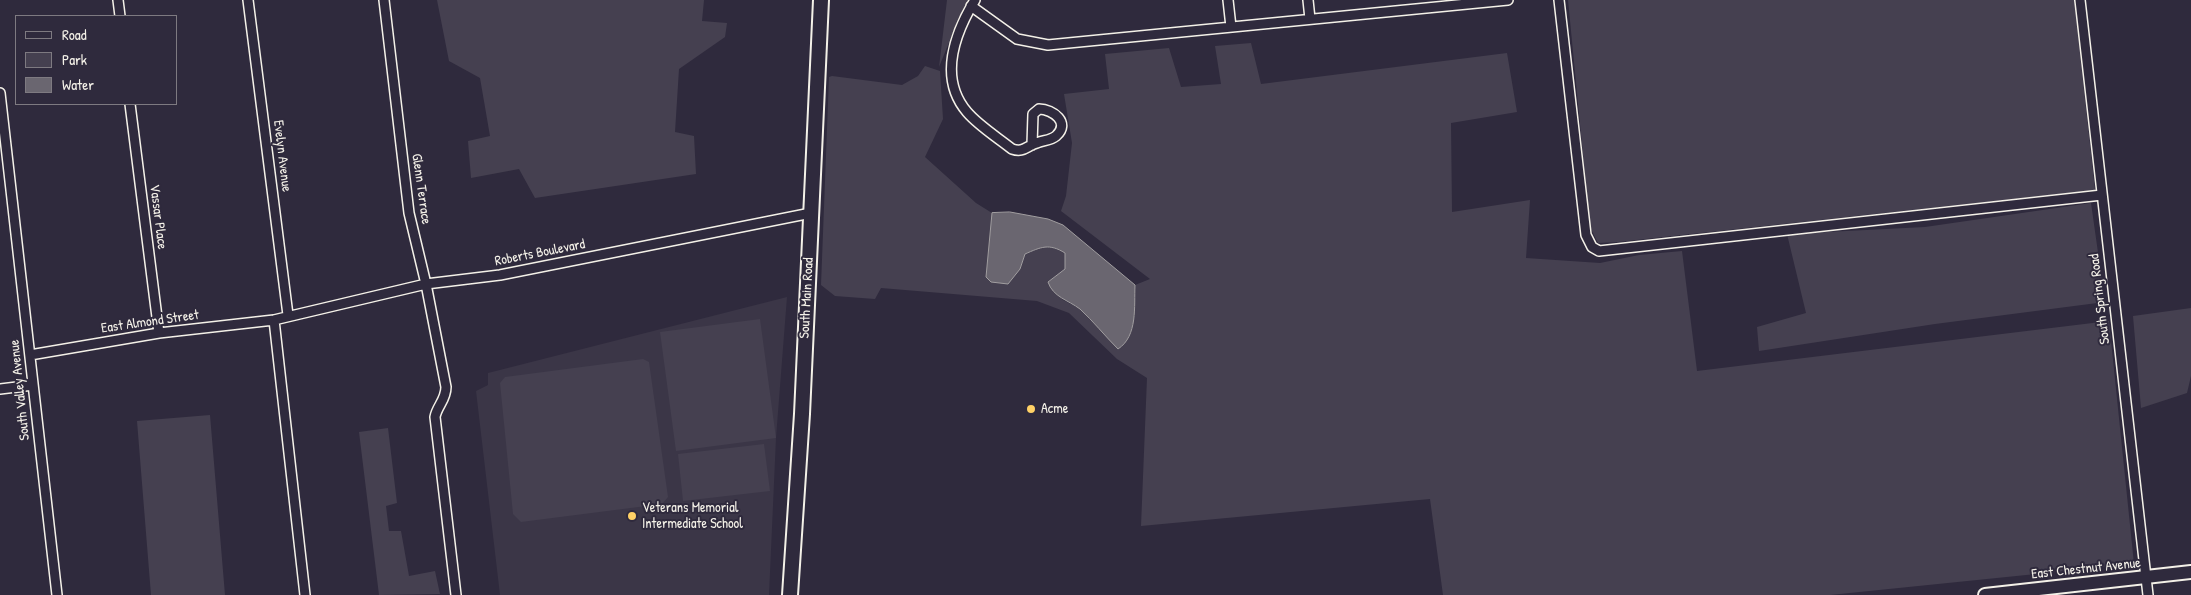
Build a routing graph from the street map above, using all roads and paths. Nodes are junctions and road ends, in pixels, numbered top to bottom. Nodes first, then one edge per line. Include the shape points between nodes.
1 (118, 0) edge
2 (248, 0) edge
3 (384, 0) edge
4 (821, 0) edge
5 (1228, 0) edge
6 (1308, 0) edge
7 (1508, 0) edge
8 (1559, 0) edge
9 (2080, 0) edge
10 (973, 3) edge
11 (120, 15) edge
12 (1310, 19) junction
13 (1231, 27) junction
14 (0, 93) edge
15 (130, 105) edge
16 (1032, 145) dead end
17 (2102, 195) junction
18 (811, 213) junction
19 (426, 284) junction
20 (288, 315) junction
21 (274, 320) junction
22 (159, 333) junction
23 (30, 355) junction
24 (33, 385) junction
25 (0, 389) edge
26 (2191, 572) edge
27 (2146, 577) junction
28 (57, 595) edge
29 (305, 595) edge
30 (456, 595) edge
31 (790, 595) edge
32 (1985, 595) edge
33 (2148, 595) edge

1 - 11 street
2 - 20 street, Evelyn Avenue
3 - 19 street, Glenn Terrace via 409,213
4 - 18 main road, South Main Road
5 - 13 street
6 - 12 street
7 - 12 street
8 - 17 street via 1586,235 1592,247 1599,251
9 - 17 street, South Spring Road
10 - 13 street via 1017,39 1037,44 1066,44
10 - 16 street via 952,50 951,64 958,98 968,113 1012,149 1024,151
12 - 13 street
14 - 23 street, South Valley Avenue
15 - 22 street, Vassar Place
17 - 27 street, South Spring Road
18 - 19 street, Roberts Boulevard via 500,275
18 - 31 main road, South Main Road
19 - 20 street, Roberts Boulevard via 345,305
19 - 30 street, Glenn Terrace via 445,379 445,399 435,417
20 - 21 street, Roberts Boulevard
21 - 22 street, East Almond Street
21 - 29 street
22 - 23 street, East Almond Street
23 - 24 street, South Valley Avenue
24 - 25 street
24 - 28 street, South Valley Avenue
26 - 27 street, East Chestnut Avenue
27 - 32 street, East Chestnut Avenue
27 - 33 street, South Spring Road

